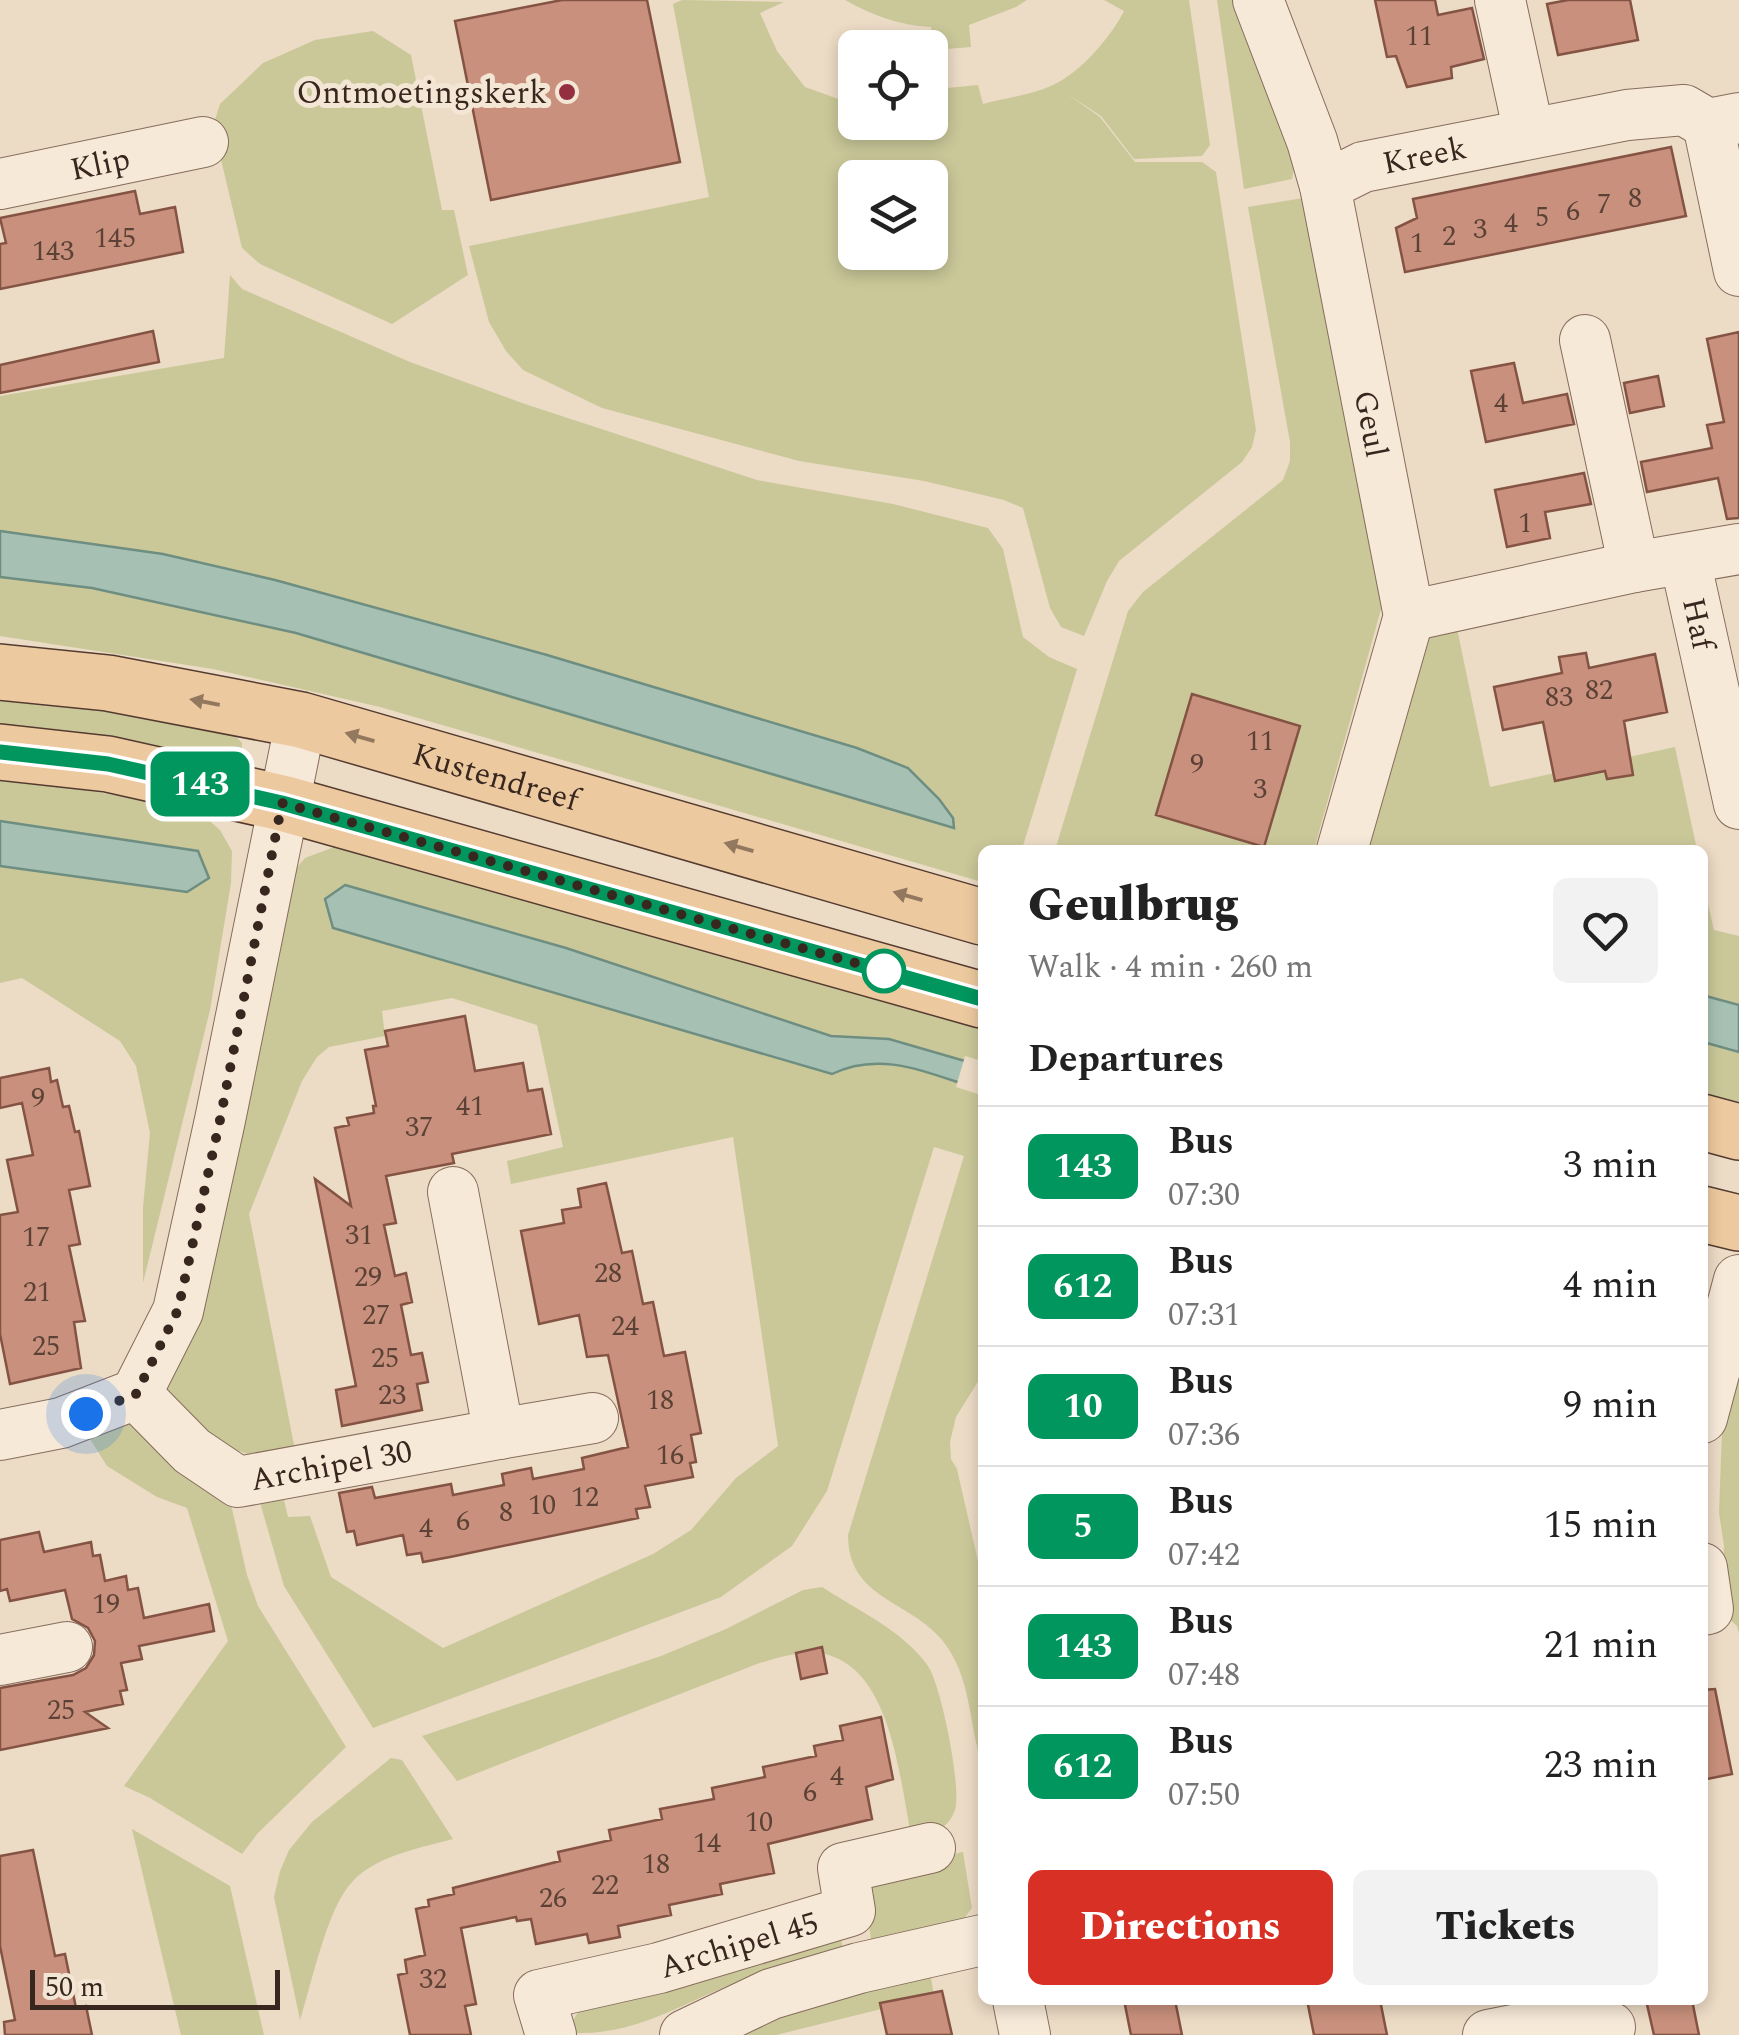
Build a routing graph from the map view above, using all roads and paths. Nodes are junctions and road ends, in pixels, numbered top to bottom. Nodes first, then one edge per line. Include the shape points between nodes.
1 (1258, 0) edge
2 (1500, 0) edge
3 (1724, 121) edge
4 (1529, 134) junction
5 (203, 142) dead end
6 (0, 184) edge
7 (1325, 186) junction
8 (1739, 271) edge
9 (1585, 340) dead end
10 (1739, 549) edge
11 (1685, 560) junction
12 (1634, 567) junction
13 (1410, 616) junction
14 (0, 672) edge
15 (301, 720) junction
16 (0, 752) edge
17 (282, 803) junction
18 (1739, 804) edge
19 (1343, 845) edge
20 (978, 916) edge
21 (978, 999) edge
22 (1708, 1124) edge
23 (1739, 1132) edge
24 (453, 1192) dead end
25 (1708, 1215) edge
26 (1739, 1223) edge
27 (1739, 1280) edge
28 (136, 1394) junction
29 (1708, 1396) edge
30 (593, 1418) dead end
31 (499, 1434) junction
32 (0, 1435) edge
33 (67, 1647) dead end
34 (0, 1660) edge
35 (930, 1848) dead end
36 (850, 1911) junction
37 (978, 1941) edge
38 (859, 1968) junction
39 (1019, 2005) edge
40 (1535, 2013) edge
41 (1610, 2026) dead end
42 (551, 2035) edge
43 (684, 2035) edge
44 (1025, 2035) edge
45 (1488, 2035) edge

1 - 7 street, Geul
2 - 4 street
3 - 4 street, Kreek via 1684,110
3 - 8 street, Kreek
4 - 7 street, Kreek via 1363,168
5 - 6 street, Klip
7 - 13 street, Geul
9 - 12 street
10 - 11 street, Haf
11 - 12 street, Haf
11 - 18 street, Haf
12 - 13 street, Haf
13 - 19 street, Geul
15 -> 14 main road, Kustendreef via 108,683
15 - 17 street
20 -> 15 main road, Kustendreef
16 - 17 main road via 108,764
17 - 21 main road
17 - 28 street via 178,1310
22 - 23 main road
24 - 31 street
25 - 26 main road
27 - 29 street
28 - 31 street, Archipel 30 via 192,1452 238,1482
28 - 32 street via 61,1424
30 - 31 street, Archipel 30
33 - 34 street
35 - 36 street, Archipel 45 via 842,1868
36 - 38 street
36 - 42 street, Archipel 45 via 659,1968 539,1995
37 - 38 street
38 - 43 street via 771,1994
39 - 44 street
40 - 41 street
40 - 45 street

